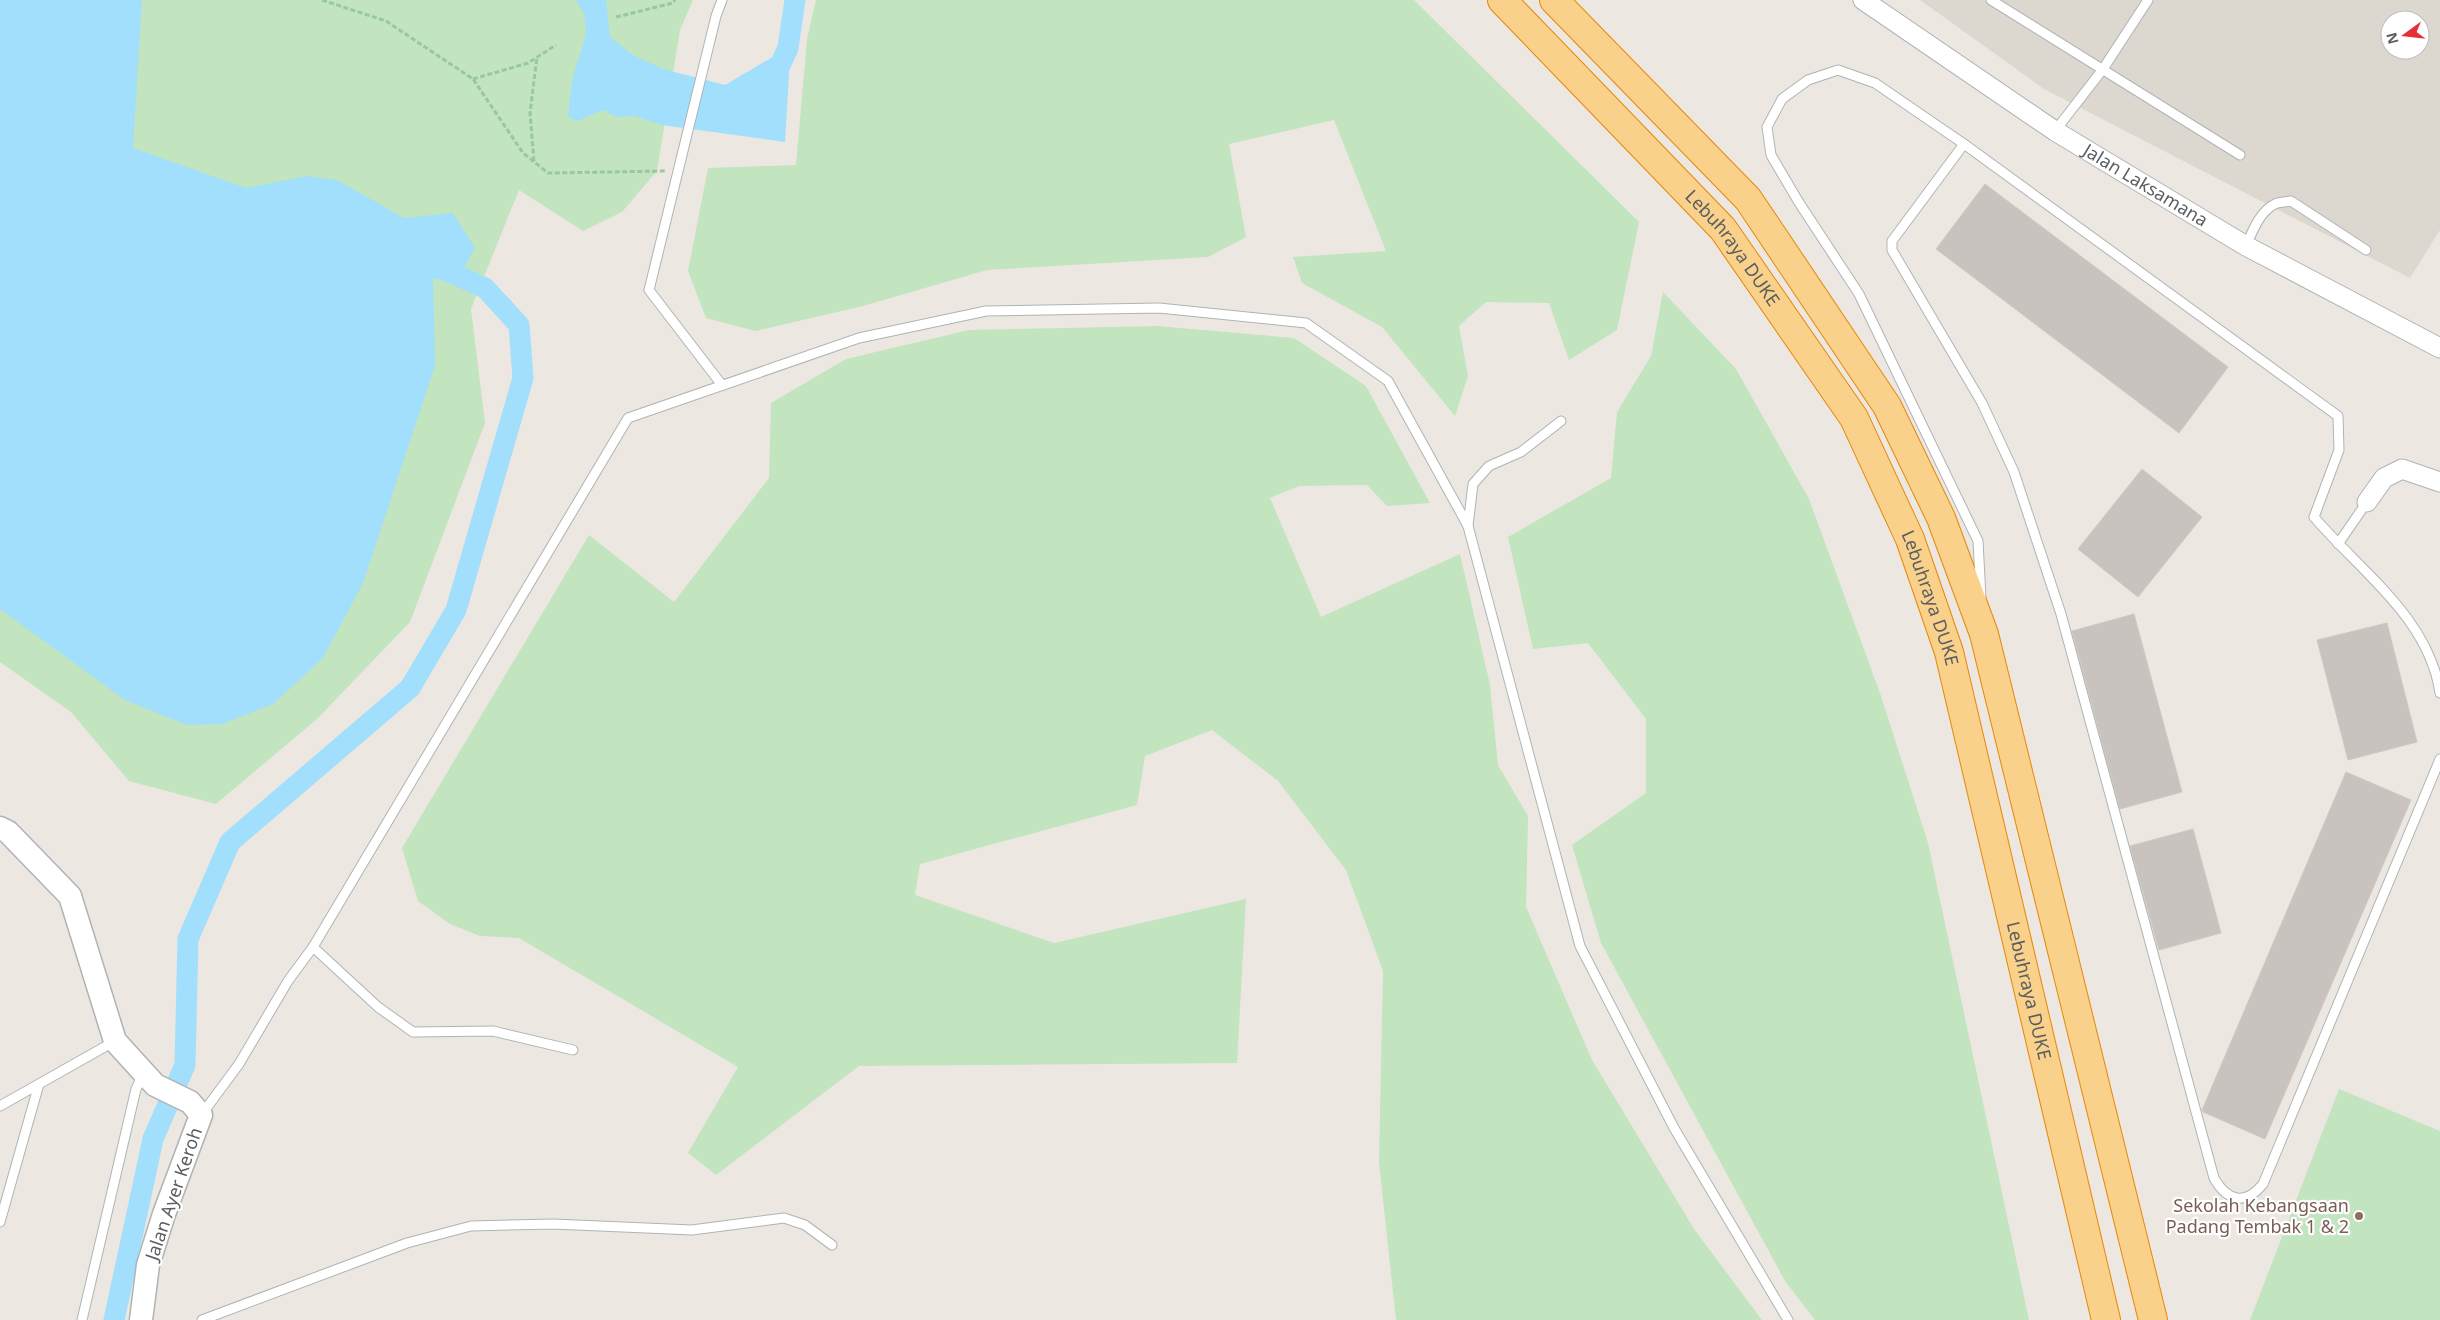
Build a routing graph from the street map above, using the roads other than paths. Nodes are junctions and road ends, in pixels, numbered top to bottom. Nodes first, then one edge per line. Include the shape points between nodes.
1 (722, 0) edge
2 (1502, 0) edge
3 (1554, 0) edge
4 (1863, 0) edge
5 (1991, 0) edge
6 (2148, 0) edge
7 (2103, 69) junction
8 (2055, 131) junction
9 (1964, 144) junction
10 (2240, 155) dead end
11 (2246, 246) junction
12 (2366, 250) dead end
13 (2440, 348) edge
14 (722, 385) junction
15 (1561, 421) dead end
16 (2440, 482) edge
17 (2367, 502) joint
18 (1468, 526) junction
19 (2338, 544) junction
20 (1984, 634) junction
21 (2440, 693) edge
22 (2440, 759) edge
23 (0, 828) edge
24 (313, 946) junction
25 (115, 1041) junction
26 (573, 1050) dead end
27 (149, 1078) junction
28 (39, 1084) junction
29 (0, 1106) edge
30 (196, 1108) junction
31 (0, 1222) edge
32 (832, 1245) dead end
33 (82, 1320) edge
34 (141, 1320) edge
35 (202, 1320) edge
36 (1788, 1320) edge
37 (2106, 1320) edge
38 (2153, 1320) edge

1 - 14 lane via 649,290
2 - 37 highway, Lebuhraya DUKE via 1723,229 1854,418 1910,539 1949,652
3 - 20 highway, Lebuhraya DUKE via 1754,208 1886,406 1941,518
4 - 8 street, Jalan Laksamana
5 - 7 lane
6 - 7 lane
7 - 8 lane
7 - 10 lane
8 - 11 street, Jalan Laksamana
9 - 19 lane via 2338,416 2339,450 2314,516
9 - 20 lane via 1875,83 1838,70 1808,80 1782,99 1767,127 1771,155 1859,294 1978,541
9 - 22 lane via 1892,242 1892,250 1982,403 2014,472 2060,614 2214,1178 2230,1197 2242,1199 2263,1184
11 - 12 lane via 2257,222 2268,210 2274,204 2291,201
11 - 13 street, Jalan Laksamana
14 - 18 lane via 859,338 986,311 1159,308 1306,323 1388,381
14 - 24 lane via 628,418
15 - 18 lane via 1521,452 1489,466 1473,484
16 - 17 street via 2402,469 2384,478
17 - 19 lane
18 - 36 lane via 1580,946 1674,1128
19 - 21 lane via 2373,578 2415,627 2438,678
20 - 38 highway, Lebuhraya DUKE
23 - 25 street via 8,832 70,896
24 - 26 lane via 378,1007 413,1032 493,1031
24 - 30 lane via 239,1064
25 - 27 street
25 - 28 lane
27 - 30 street
27 - 33 lane via 136,1089
28 - 29 lane
28 - 31 lane
30 - 34 street, Jalan Ayer Keroh via 148,1265
32 - 35 lane via 805,1225 784,1218 692,1230 553,1224 471,1226 406,1243

